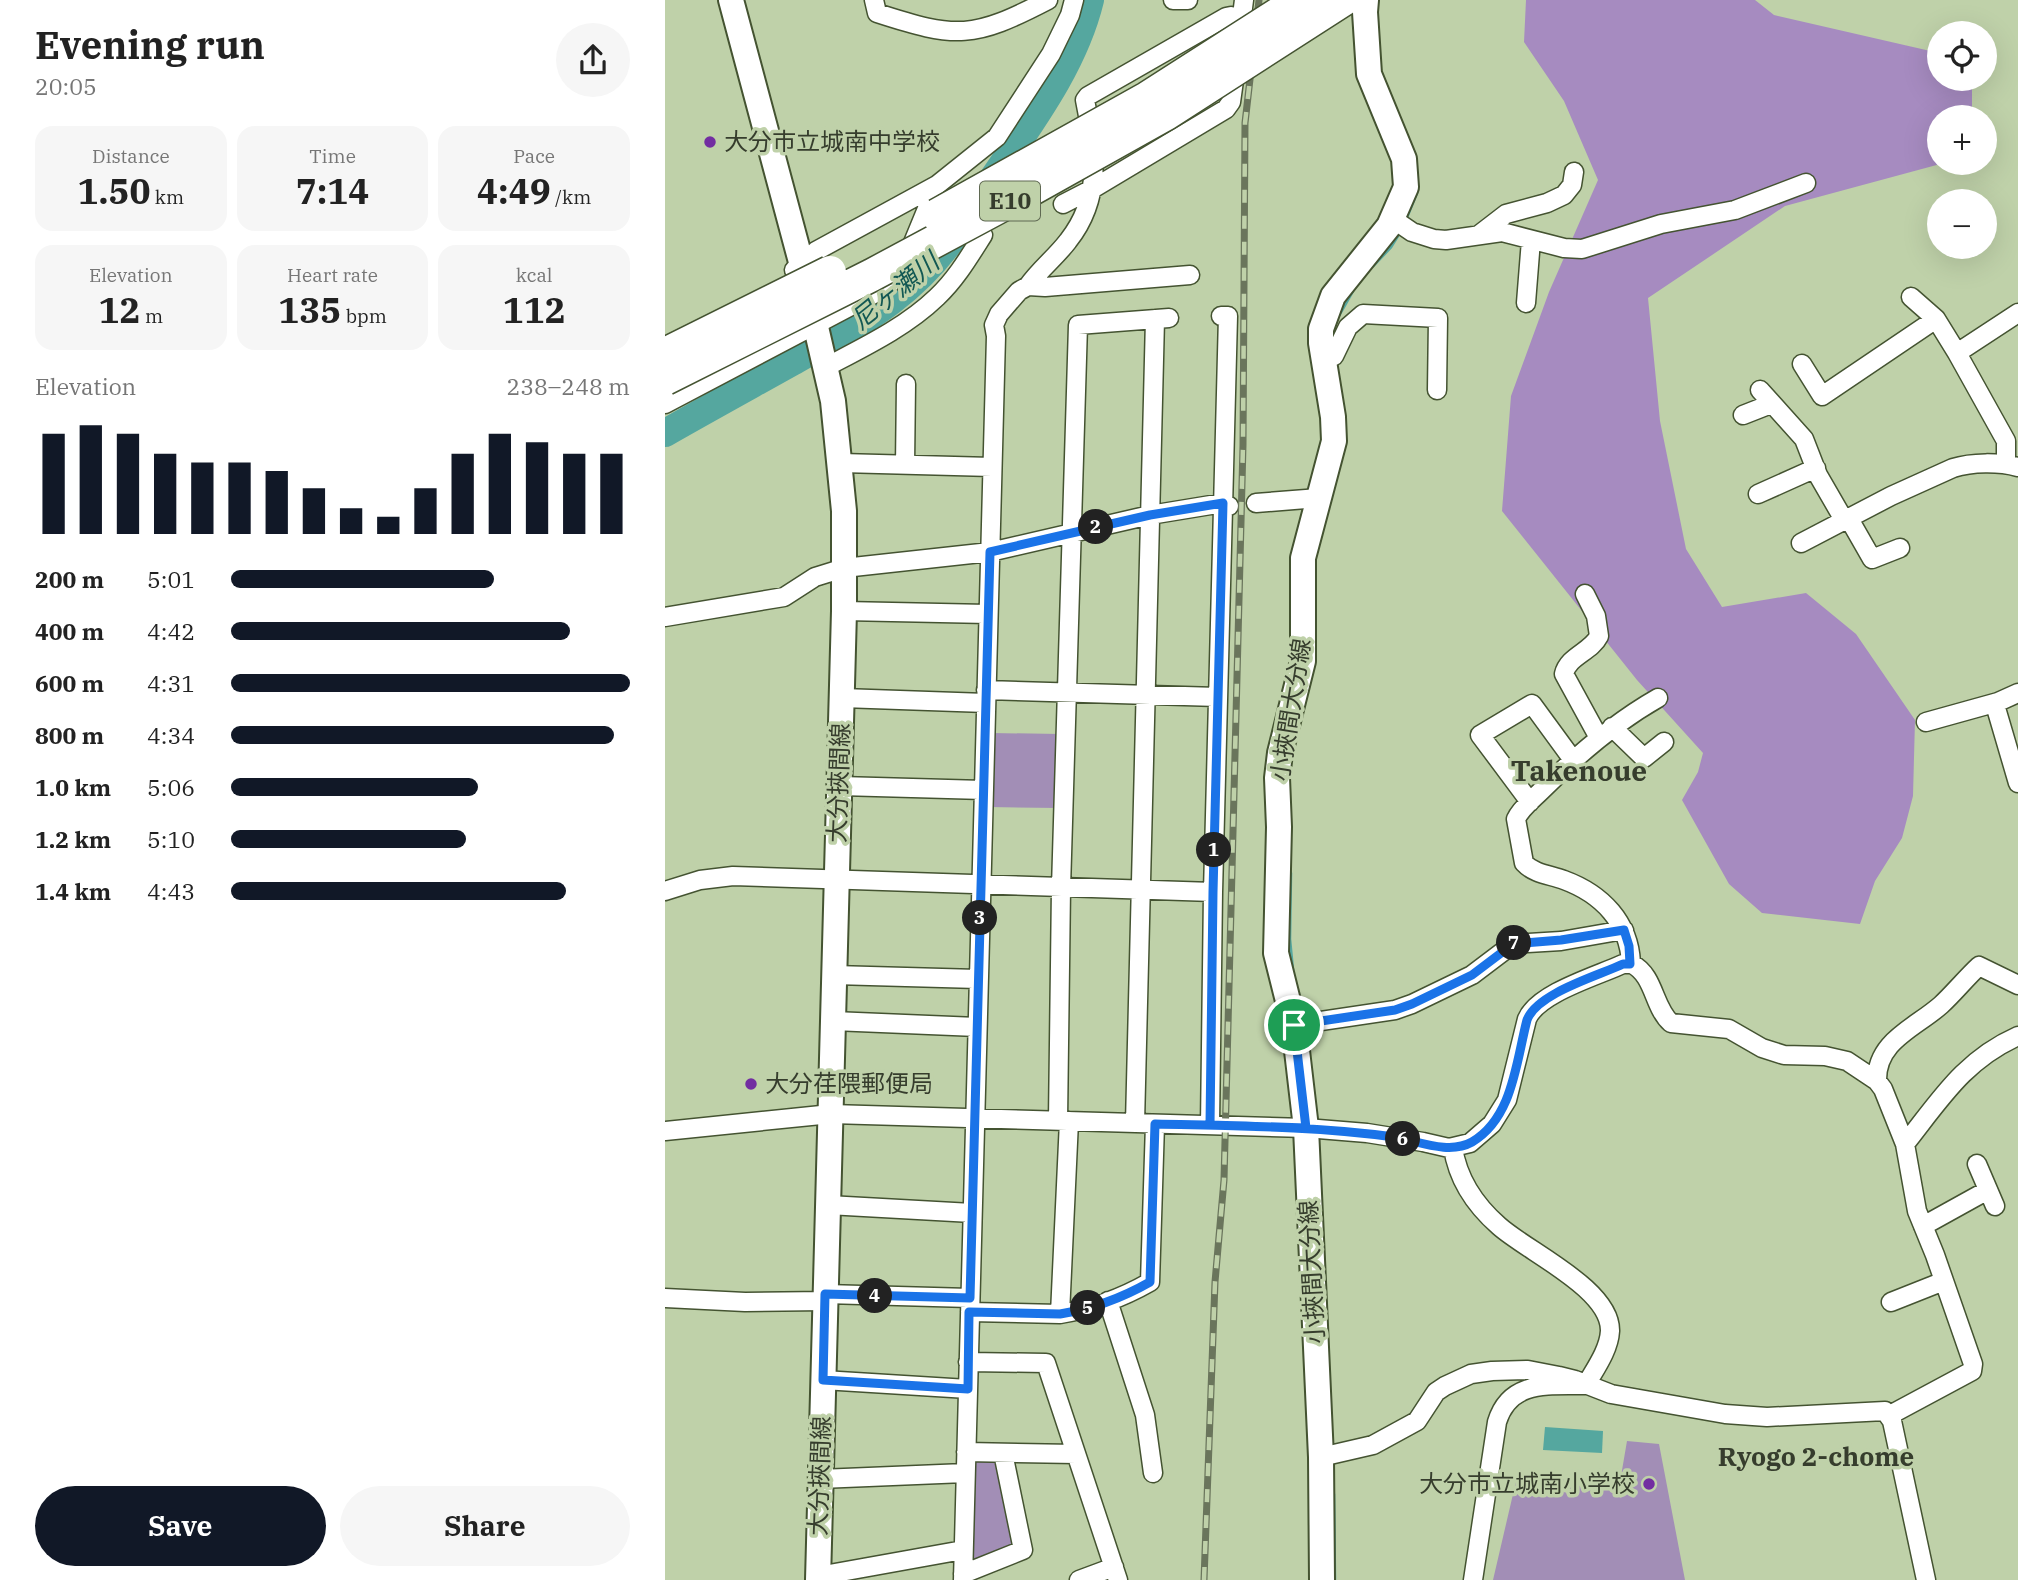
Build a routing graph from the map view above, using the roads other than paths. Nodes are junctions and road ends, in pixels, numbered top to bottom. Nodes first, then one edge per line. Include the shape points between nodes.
1 (731, 0) edge
2 (874, 0) edge
3 (1048, 0) edge
4 (1074, 0) edge
5 (1173, 0) edge
6 (1188, 0) edge
7 (1244, 0) edge
8 (1300, 0) edge
9 (1343, 0) edge
10 (1366, 0) edge
11 (1241, 23) junction
12 (1573, 172) dead end
13 (1806, 183) dead end
14 (937, 185) junction
15 (1094, 188) junction
16 (1063, 204) dead end
17 (1400, 224) junction
18 (1480, 233) junction
19 (983, 236) dead end
20 (1531, 240) junction
21 (801, 262) junction
22 (1190, 275) dead end
23 (1028, 286) junction
24 (1911, 297) dead end
25 (1526, 303) dead end
26 (2018, 313) edge
27 (1221, 316) dead end
28 (1936, 319) junction
29 (817, 326) junction
30 (665, 337) edge
31 (1957, 353) junction
32 (665, 354) edge
33 (1323, 360) junction
34 (1802, 364) dead end
35 (826, 367) junction
36 (665, 379) edge
37 (906, 384) dead end
38 (1437, 390) dead end
39 (665, 404) edge
40 (1743, 415) dead end
41 (841, 463) junction
42 (905, 465) junction
43 (2012, 466) edge
44 (992, 467) junction
45 (1816, 468) junction
46 (1758, 494) dead end
47 (1319, 498) junction
48 (1256, 503) dead end
49 (1226, 505) junction
50 (1150, 515) junction
51 (1846, 518) junction
52 (1072, 533) junction
53 (1801, 543) dead end
54 (1900, 548) dead end
55 (990, 552) junction
56 (845, 568) junction
57 (1585, 594) dead end
58 (844, 611) junction
59 (988, 614) junction
60 (665, 617) edge
61 (1067, 692) junction
62 (2018, 693) edge
63 (1145, 694) junction
64 (1218, 696) junction
65 (986, 697) junction
66 (842, 698) junction
67 (1658, 698) dead end
68 (1998, 702) junction
69 (1926, 722) dead end
70 (1606, 732) junction
71 (1664, 742) dead end
72 (1573, 760) junction
73 (2018, 783) edge
74 (839, 786) junction
75 (984, 790) junction
76 (1530, 802) junction
77 (837, 880) junction
78 (981, 885) junction
79 (1061, 888) junction
80 (1139, 890) junction
81 (665, 891) edge
82 (1213, 892) junction
83 (1624, 930) junction
84 (1630, 964) junction
85 (834, 975) junction
86 (978, 979) junction
87 (2018, 985) edge
88 (833, 1021) junction
89 (1294, 1025) junction
90 (977, 1027) junction
91 (2018, 1036) edge
92 (1877, 1081) junction
93 (831, 1114) junction
94 (975, 1118) junction
95 (1064, 1121) junction
96 (1135, 1123) junction
97 (1155, 1124) junction
98 (1210, 1125) junction
99 (1306, 1128) junction
100 (665, 1131) edge
101 (1905, 1144) junction
102 (1453, 1148) junction
103 (1977, 1164) dead end
104 (828, 1205) junction
105 (972, 1213) junction
106 (1923, 1226) junction
107 (1944, 1280) junction
108 (665, 1298) edge
109 (825, 1298) junction
110 (1108, 1301) junction
111 (1891, 1302) dead end
112 (970, 1305) junction
113 (1060, 1314) junction
114 (968, 1362) junction
115 (823, 1380) junction
116 (1586, 1385) junction
117 (968, 1389) junction
118 (1889, 1415) junction
119 (966, 1452) junction
120 (1003, 1453) junction
121 (1076, 1454) junction
122 (1321, 1457) junction
123 (965, 1473) junction
124 (1153, 1474) dead end
125 (820, 1479) junction
126 (963, 1550) junction
127 (1116, 1574) edge
128 (963, 1577) edge
129 (818, 1578) edge
130 (1079, 1580) edge
131 (1322, 1580) edge
132 (1473, 1580) edge
133 (1926, 1580) edge

1 - 21 main road, 大分挾間線
2 - 3 street via 877,13 932,31 955,33 998,24
4 - 14 street via 1059,38 1001,133
5 - 6 street
7 - 11 street
8 - 32 highway, E10, bridge via 1147,98 1013,174
9 - 36 highway, E10, bridge via 1166,114 1025,193
10 - 17 main road, 小挾間大分線 via 1369,74 1406,170
11 - 15 street via 1231,102 1226,109
11 - 15 street via 1226,17 1088,96
12 - 18 street via 1572,186 1564,195 1506,214
13 - 20 street via 1743,208 1661,224 1583,248
14 - 21 street via 845,233
14 - 29 street via 903,267 887,287
15 - 16 street
15 - 23 street via 1079,226
17 - 18 street via 1446,240
17 - 33 main road, 小挾間大分線 via 1384,234 1339,286 1321,329
18 - 20 street via 1502,232
19 - 35 street via 937,298 894,330
20 - 25 street
21 - 29 main road, 大分挾間線
21 - 30 street via 782,281
22 - 23 street
23 - 44 street via 994,325
24 - 28 street
26 - 31 street
27 - 49 street via 1228,316
28 - 31 street
28 - 34 street via 1822,396
29 - 35 main road, 大分挾間線
29 - 39 street
31 - 43 street via 2006,441
33 - 38 street via 1334,356 1352,321 1363,314 1438,318
33 - 47 main road, 小挾間大分線 via 1334,441
35 - 41 main road, 大分挾間線
37 - 42 street
40 - 45 street via 1766,397 1804,439
41 - 42 street
41 - 56 main road, 大分挾間線
42 - 44 street
43 - 51 street via 1953,468
44 - 55 street
45 - 46 street
45 - 51 street
47 - 48 street
47 - 89 main road, 小挾間大分線 via 1303,558 1303,661 1277,767 1276,953
49 - 50 street
49 - 64 street
50 - 52 street
50 - 52 street via 1162,318 1078,325
50 - 63 street
51 - 53 street
51 - 54 street via 1872,559
52 - 55 street
52 - 61 street
55 - 56 street
55 - 59 street
56 - 58 main road, 大分挾間線
56 - 60 street via 815,576 784,597
57 - 70 street via 1599,636 1564,674
58 - 59 street
58 - 66 main road, 大分挾間線
59 - 65 street
61 - 63 street
61 - 65 street
61 - 79 street
62 - 68 street
63 - 64 street
63 - 80 street
64 - 82 street
65 - 66 street
65 - 75 street
66 - 74 main road, 大分挾間線
67 - 70 street
68 - 69 street
68 - 73 street
70 - 71 street via 1644,758
70 - 72 street
72 - 76 street
72 - 76 street via 1532,704 1480,734
74 - 75 street
74 - 77 main road, 大分挾間線
75 - 78 street
76 - 83 street via 1516,819 1524,863 1599,899
77 - 78 street
77 - 81 street via 719,877
77 - 85 main road, 大分挾間線
78 - 79 street
78 - 86 street
79 - 80 street
79 - 95 street
80 - 82 street
80 - 96 street
82 - 98 street
83 - 84 street
83 - 89 street via 1513,944 1472,975 1412,1004
84 - 92 street via 1649,981 1671,1023 1729,1029 1784,1055 1825,1056 1847,1062
84 - 102 street via 1553,995 1532,1009 1503,1108 1478,1137
85 - 86 street
85 - 88 main road, 大分挾間線
86 - 90 street
87 - 92 street via 1979,965 1942,1004 1888,1046 1878,1062
88 - 90 street
88 - 93 main road, 大分挾間線
89 - 99 main road, 小挾間大分線
90 - 94 street
91 - 101 street via 1973,1062
92 - 101 street
93 - 94 street
93 - 100 street
93 - 104 main road, 大分挾間線
94 - 95 street
94 - 105 street
95 - 96 street
95 - 113 street
96 - 97 street
97 - 98 street
97 - 110 street via 1150,1282
98 - 99 street
99 - 102 street
99 - 122 main road, 小挾間大分線
101 - 106 street
102 - 116 street via 1460,1176 1484,1212 1602,1306 1610,1326 1609,1340
103 - 106 street via 1991,1198
104 - 105 street
104 - 109 main road, 大分挾間線
105 - 112 street
106 - 107 street
107 - 111 street
107 - 118 street via 1972,1371
108 - 109 street via 745,1302
109 - 112 street
109 - 115 main road, 大分挾間線
110 - 113 street
110 - 124 street via 1145,1415
112 - 113 street
112 - 114 street
114 - 117 street
114 - 121 street via 1046,1363
115 - 117 street
115 - 125 main road, 大分挾間線
116 - 118 street via 1611,1394 1738,1415 1877,1410
116 - 122 street via 1528,1370 1471,1374 1436,1392 1411,1425 1365,1448
116 - 132 street via 1519,1391 1502,1408
117 - 119 street
118 - 133 street
119 - 120 street
119 - 123 street
120 - 121 street
120 - 128 street via 1023,1550
121 - 127 street
122 - 131 main road, 小挾間大分線
123 - 125 street
123 - 126 street
125 - 129 main road, 大分挾間線
126 - 128 street
126 - 129 street
127 - 130 street

